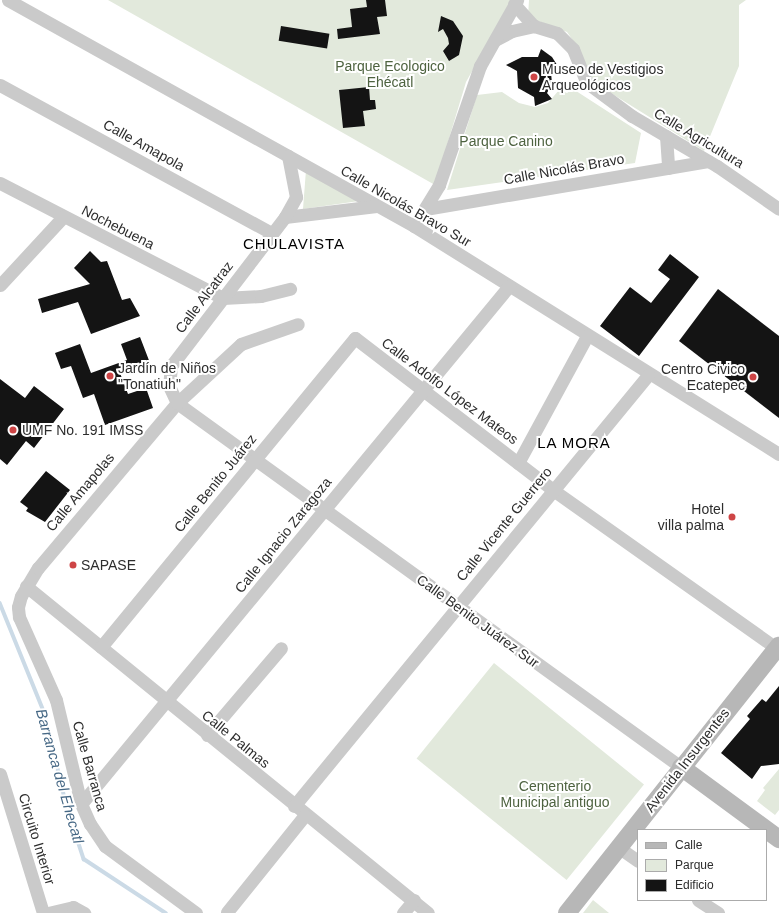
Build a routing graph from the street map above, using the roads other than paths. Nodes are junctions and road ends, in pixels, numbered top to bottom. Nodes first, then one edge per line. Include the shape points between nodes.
1 (8, 0) edge
2 (515, 2) edge
3 (534, 26) junction
4 (495, 40) junction
5 (0, 85) edge
6 (666, 136) junction
7 (288, 156) junction
8 (708, 161) junction
9 (668, 168) junction
10 (0, 183) edge
11 (376, 206) junction
12 (425, 209) junction
13 (779, 209) edge
14 (62, 217) junction
15 (285, 217) junction
16 (414, 226) junction
17 (272, 233) junction
18 (0, 285) edge
19 (509, 286) junction
20 (290, 289) dead end
21 (223, 298) junction
22 (298, 324) dead end
23 (586, 336) junction
24 (355, 338) joint
25 (648, 375) junction
26 (422, 391) junction
27 (177, 402) junction
28 (779, 454) edge
29 (255, 460) junction
30 (518, 463) junction
31 (553, 490) junction
32 (324, 510) junction
33 (26, 586) junction
34 (458, 606) junction
35 (101, 647) junction
36 (281, 648) dead end
37 (778, 648) edge
38 (166, 702) junction
39 (206, 735) junction
40 (681, 767) junction
41 (0, 774) edge
42 (81, 804) junction
43 (294, 806) junction
44 (305, 815) junction
45 (765, 829) edge
46 (767, 830) edge
47 (779, 839) edge
48 (618, 848) junction
49 (637, 860) edge
50 (414, 900) junction
51 (700, 901) edge
52 (227, 912) dead end
53 (43, 913) edge
54 (48, 913) edge
55 (84, 913) edge
56 (196, 913) edge
57 (403, 913) edge
58 (428, 913) edge
59 (567, 913) edge
60 (718, 913) edge

1 - 7 street, Calle Nicolás Bravo Sur
2 - 3 street
2 - 4 street
3 - 4 street, Calle Agricultura via 512,31
3 - 6 street, Calle Agricultura via 557,33 573,49 586,82 632,116
4 - 12 street via 468,96 439,185
5 - 17 street, Calle Amapola
6 - 8 street, Calle Agricultura
6 - 9 street
7 - 11 street, Calle Nicolás Bravo Sur
7 - 15 street, Calle Alcatraz via 296,197
8 - 9 street, Calle Nicolás Bravo
8 - 13 street, Calle Agricultura
9 - 12 street, Calle Nicolás Bravo
10 - 14 street, Nochebuena
11 - 15 street
11 - 16 street, Calle Nicolás Bravo Sur
12 - 16 street
14 - 18 street
14 - 21 street, Nochebuena
15 - 17 street, Calle Alcatraz
16 - 19 street, Calle Nicolás Bravo Sur
17 - 21 street, Calle Alcatraz
19 - 23 street, Calle Nicolás Bravo Sur
19 - 26 street, Calle Ignacio Zaragoza
20 - 21 street via 261,296
21 - 27 street, Calle Alcatraz via 171,366 170,386
22 - 27 street, Calle Amapolas via 241,344
23 - 25 street, Calle Nicolás Bravo Sur
23 - 30 street
24 - 26 street, Calle Adolfo López Mateos
24 - 29 street, Calle Benito Juárez
25 - 28 street, Calle Nicolás Bravo Sur
25 - 31 street, Calle Vicente Guerrero
26 - 30 street, Calle Adolfo López Mateos
26 - 32 street, Calle Ignacio Zaragoza
27 - 29 street, Calle Benito Juárez Sur
27 - 33 street, Calle Amapolas via 38,568
29 - 32 street, Calle Benito Juárez Sur
29 - 35 street, Calle Benito Juárez
30 - 31 street, Calle Adolfo López Mateos
31 - 34 street, Calle Vicente Guerrero
31 - 37 street, Calle Adolfo López Mateos
32 - 34 street, Calle Benito Juárez Sur
32 - 38 street, Calle Ignacio Zaragoza
33 - 35 street, Calle Palmas
33 - 42 street, Calle Barranca via 18,607 20,617 56,700
34 - 40 street, Calle Benito Juárez Sur
34 - 43 street, Calle Vicente Guerrero
35 - 38 street, Calle Palmas
36 - 39 street
37 - 40 main road, Avenida Insurgentes
38 - 39 street, Calle Palmas
38 - 42 street, Calle Ignacio Zaragoza
39 - 43 street, Calle Palmas
40 - 45 main road, Calle Benito Juárez Sur
40 - 48 main road, Avenida Insurgentes
41 - 53 street, Circuito Interior
42 - 56 street, Calle Barranca via 105,846
43 - 44 street, Calle Palmas
44 - 50 street, Calle Palmas
44 - 52 street
46 - 47 main road, Calle Benito Juárez Sur
48 - 49 street
48 - 59 main road, Avenida Insurgentes
50 - 57 street
50 - 58 street, Calle Palmas
51 - 60 street
54 - 55 street via 73,907

